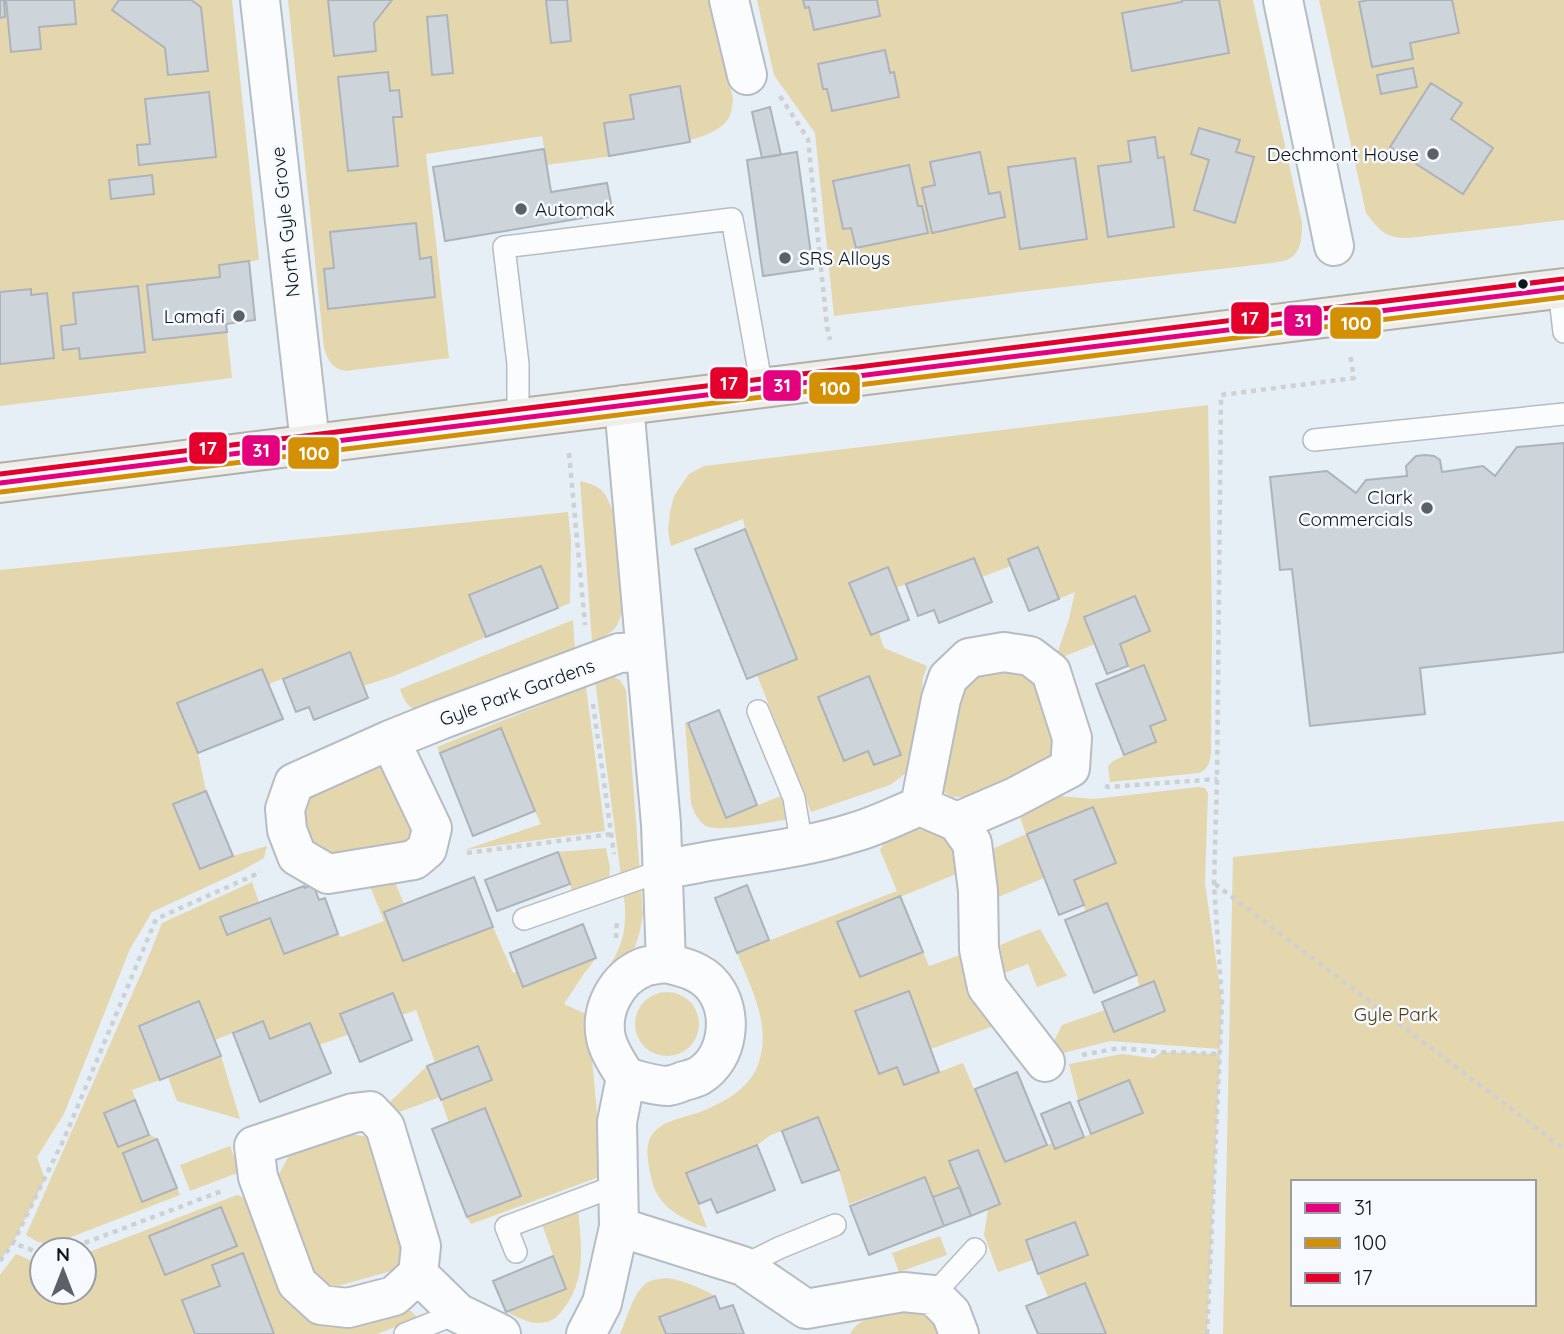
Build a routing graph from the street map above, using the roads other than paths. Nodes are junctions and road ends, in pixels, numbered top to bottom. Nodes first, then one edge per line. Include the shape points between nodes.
1 (260, 0) edge
2 (729, 0) edge
3 (1283, 0) edge
4 (747, 75) road end
5 (1334, 246) dead end
6 (1562, 288) edge
7 (1564, 331) edge
8 (762, 388) junction
9 (624, 405) junction
10 (1564, 414) edge
11 (518, 417) junction
12 (1314, 440) dead end
13 (310, 443) junction
14 (0, 482) edge
15 (645, 652) junction
16 (758, 711) dead end
17 (390, 740) junction
18 (920, 806) junction
19 (957, 822) junction
20 (802, 846) junction
21 (664, 870) junction
22 (524, 919) dead end
23 (666, 963) junction
24 (1045, 1062) road end
25 (626, 1077) junction
26 (618, 1185) junction
27 (835, 1225) dead end
28 (619, 1227) junction
29 (975, 1249) dead end
30 (516, 1252) dead end
31 (743, 1266) junction
32 (418, 1274) junction
33 (933, 1295) junction
34 (457, 1313) junction
35 (809, 1321) edge
36 (405, 1334) edge
37 (501, 1334) edge
38 (586, 1334) edge
39 (959, 1334) edge

1 - 13 street, North Gyle Grove
2 - 4 street
3 - 5 street
6 - 7 lane
6 - 8 main road
8 - 9 main road
8 - 11 lane via 732,219 719,220 505,247 518,364
9 - 11 main road
9 - 15 street
10 - 12 lane
11 - 13 main road
13 - 14 main road
15 - 17 street, Gyle Park Gardens via 619,653
15 - 21 street
16 - 20 lane via 794,798
17 - 17 street, Gyle Park Gardens via 432,828 427,849 414,860 328,874 297,856 285,809 294,783
18 - 19 street
18 - 19 street via 948,678 970,658 1004,652 1030,656 1051,671 1072,738 1070,768
18 - 20 street via 856,832
19 - 24 street via 972,843 979,949 987,987 1028,1016
20 - 21 street
21 - 22 lane
21 - 23 street
23 - 25 street via 628,976 614,991 604,1019 606,1040
23 - 25 street via 690,969 713,985 723,1003 727,1026 723,1046 699,1076 671,1086
25 - 26 street via 617,1122
26 - 28 street
26 - 30 lane via 506,1227
27 - 31 lane
28 - 31 street
28 - 38 street via 602,1303
29 - 33 lane
31 - 35 street
32 - 32 street via 394,1296 348,1308 321,1305 297,1283 258,1177 254,1146 353,1112 370,1111 385,1127 421,1246
32 - 34 street
33 - 35 street via 903,1292
33 - 39 street via 951,1313
34 - 36 lane
34 - 37 street

